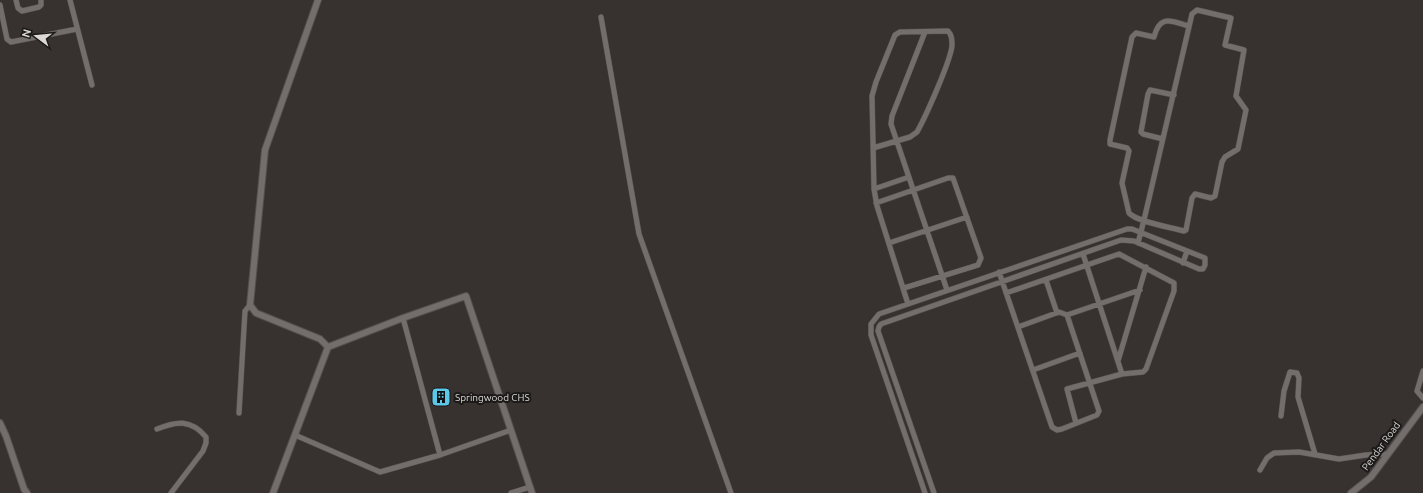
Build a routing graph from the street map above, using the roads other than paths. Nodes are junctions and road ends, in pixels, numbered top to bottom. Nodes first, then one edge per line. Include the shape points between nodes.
1 (16, 0) edge
2 (41, 0) edge
3 (70, 0) edge
4 (318, 0) edge
5 (0, 5) edge
6 (601, 17) dead end
7 (1189, 26) junction
8 (77, 29) junction
9 (925, 32) junction
10 (92, 85) dead end
11 (1174, 95) junction
12 (1163, 139) junction
13 (896, 141) junction
14 (873, 148) junction
15 (909, 177) junction
16 (874, 189) junction
17 (914, 190) junction
18 (876, 203) junction
19 (967, 217) junction
20 (1144, 220) junction
21 (927, 230) junction
22 (1142, 233) junction
23 (889, 243) junction
24 (1138, 243) junction
25 (1187, 251) junction
26 (1083, 254) junction
27 (1183, 263) junction
28 (1086, 265) junction
29 (1146, 267) junction
30 (999, 272) junction
31 (943, 276) junction
32 (1046, 280) junction
33 (1002, 281) junction
34 (904, 288) junction
35 (947, 290) junction
36 (1140, 290) junction
37 (1006, 293) junction
38 (908, 304) junction
39 (250, 305) junction
40 (1099, 305) junction
41 (1057, 313) junction
42 (1067, 315) junction
43 (402, 318) junction
44 (871, 324) junction
45 (879, 327) junction
46 (1018, 327) junction
47 (328, 347) junction
48 (1080, 353) junction
49 (1118, 362) junction
50 (1033, 370) junction
51 (1423, 371) edge
52 (1122, 374) junction
53 (1090, 383) junction
54 (1423, 398) edge
55 (1423, 406) edge
56 (239, 413) dead end
57 (1281, 416) dead end
58 (0, 423) edge
59 (1076, 423) junction
60 (157, 429) dead end
61 (511, 430) junction
62 (295, 435) junction
63 (1315, 454) junction
64 (1386, 454) junction
65 (440, 455) junction
66 (1260, 470) dead end
67 (531, 490) edge
68 (275, 492) edge
69 (1355, 492) edge
70 (27, 493) edge
71 (171, 493) edge
72 (511, 493) edge
73 (731, 493) edge
74 (924, 493) edge
75 (934, 493) edge

1 - 2 street via 18,8 22,11 41,5
3 - 8 street
4 - 39 street via 265,150
5 - 8 street via 7,39 11,42
6 - 73 street via 639,234
7 - 11 street
7 - 20 street via 1167,20 1156,27 1154,37 1136,33 1132,37 1110,144 1129,151 1123,188 1129,212 1132,216
7 - 20 street via 1192,14 1197,10 1231,18 1225,45 1244,50 1236,96 1246,110 1238,148 1222,162 1215,196 1212,198 1195,194 1192,198 1186,230
8 - 10 street
9 - 13 street via 892,116 891,124
9 - 13 street via 950,33 952,42 949,57 917,132
9 - 14 street via 900,32 893,38 874,89
11 - 12 street
11 - 12 street via 1154,90 1150,90 1148,94 1141,132
12 - 20 street
13 - 14 street
13 - 15 street
14 - 16 street
15 - 16 street
15 - 17 street
16 - 18 street
17 - 18 street
17 - 19 street via 953,178
17 - 21 street
18 - 23 street
19 - 21 street
19 - 31 street via 981,258 980,263
20 - 22 street
21 - 23 street
21 - 31 street
22 - 24 street
22 - 25 street
22 - 30 street via 1132,229 1122,230
23 - 34 street
24 - 26 street via 1121,240
24 - 27 street
25 - 27 street
25 - 27 street via 1206,258 1206,265 1199,270
26 - 28 street
26 - 33 street
28 - 29 street via 1118,254
28 - 32 street
28 - 40 street
29 - 36 street
29 - 52 street via 1170,280 1175,286 1148,366 1143,372
30 - 33 street
30 - 35 street
31 - 34 street
31 - 35 street
32 - 37 street
32 - 41 street
33 - 37 street
33 - 45 street via 888,321
34 - 38 street
35 - 38 street
36 - 40 street
36 - 49 street
37 - 46 street
38 - 44 street via 879,314
39 - 47 street via 256,312 320,339
39 - 56 street via 245,311
40 - 42 street
40 - 49 street
41 - 42 street
41 - 46 street
42 - 48 street
43 - 47 street
43 - 61 street via 466,296
43 - 65 street
44 - 45 street
44 - 74 street via 871,335
45 - 75 street via 878,331
46 - 50 street
47 - 62 street
48 - 50 street
48 - 53 street
49 - 52 street
50 - 59 street via 1052,426 1057,430
51 - 54 street via 1417,391
52 - 53 street
53 - 59 street via 1099,413
53 - 59 street via 1067,390
55 - 64 street, Pendar Road
57 - 63 street via 1290,372 1297,373 1298,397
58 - 70 street
60 - 71 street via 173,422 196,427 206,437 203,451
61 - 65 street
61 - 67 street
62 - 65 street via 380,472
62 - 68 street
63 - 64 street via 1339,459
63 - 66 street via 1274,453 1267,458
64 - 69 street, Pendar Road via 1371,477
67 - 72 street

